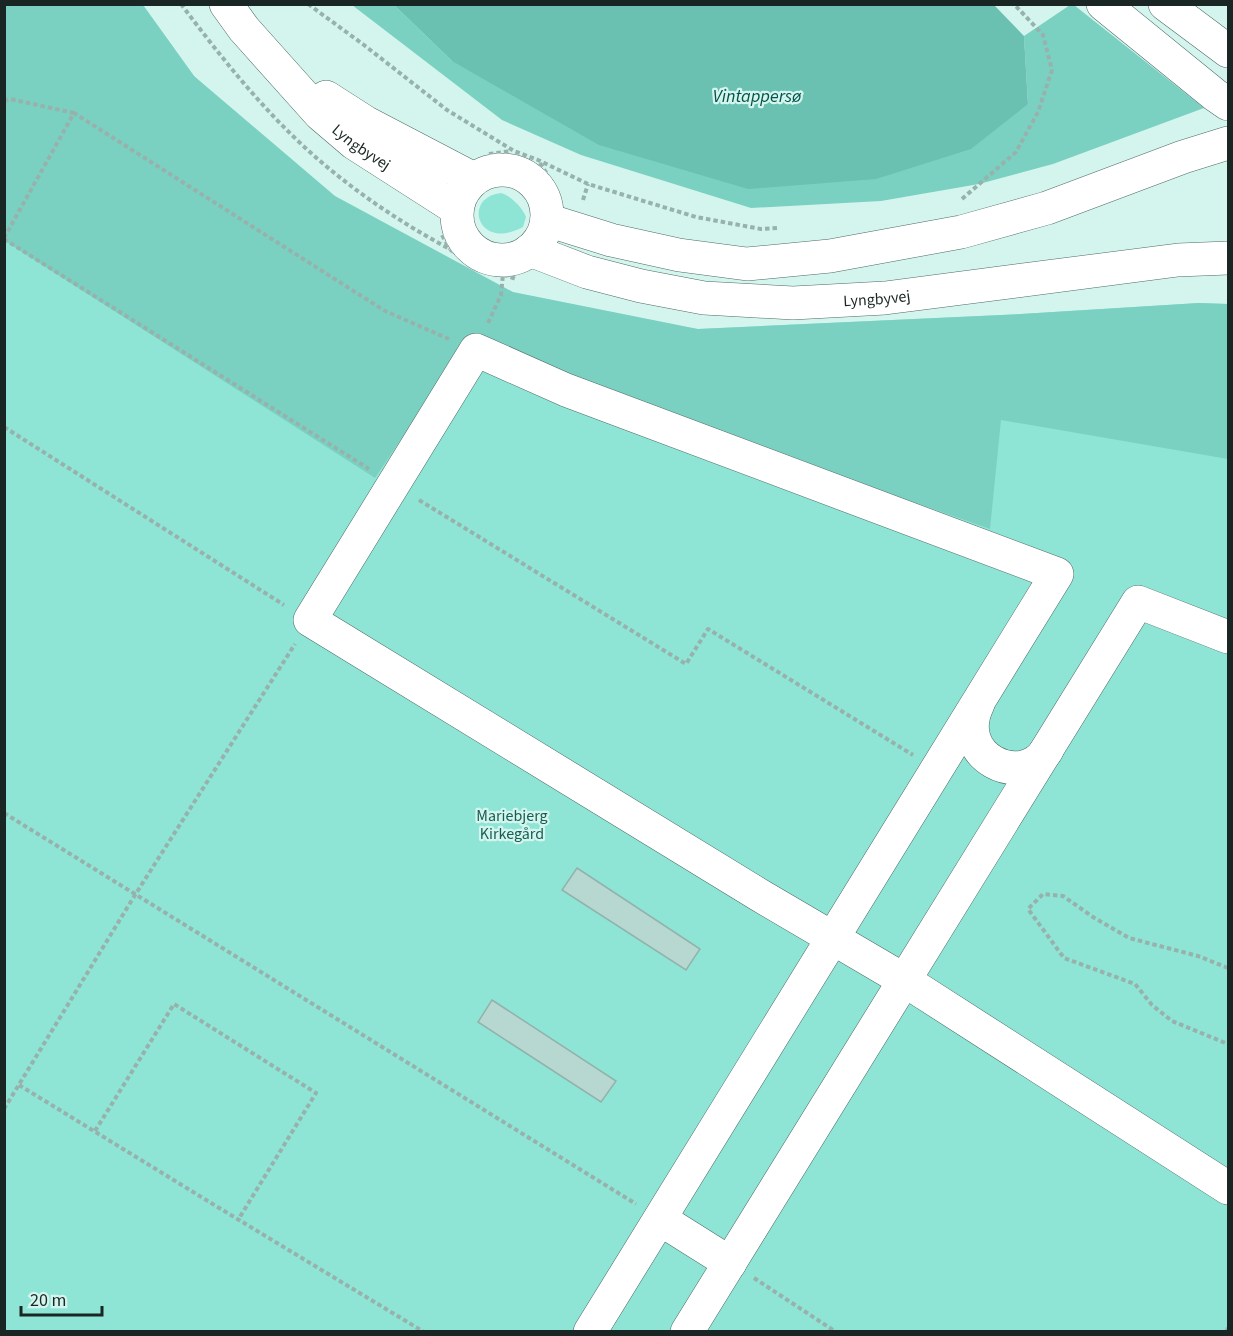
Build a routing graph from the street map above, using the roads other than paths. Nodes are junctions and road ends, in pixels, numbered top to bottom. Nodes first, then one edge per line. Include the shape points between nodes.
1 (226, 4) edge
2 (1103, 4) edge
3 (1165, 4) edge
4 (1228, 51) edge
5 (279, 69) junction
6 (1228, 104) edge
7 (1228, 143) edge
8 (474, 179) junction
9 (457, 209) junction
10 (547, 220) junction
11 (530, 250) junction
12 (1228, 258) edge
13 (1228, 637) edge
14 (980, 700) junction
15 (1051, 744) junction
16 (833, 938) junction
17 (904, 981) junction
18 (1228, 1188) edge
19 (660, 1219) junction
20 (730, 1263) junction
21 (590, 1332) edge
22 (687, 1332) edge

1 - 5 main road, Lyngbyvej
2 - 6 main road
3 - 4 main road
5 - 8 main road, Lyngbyvej via 365,122
5 - 9 main road, Lyngbyvej via 320,114 354,143
7 - 10 main road via 1047,208 961,232 830,256 747,264 611,240
8 - 9 main road via 463,192
8 - 10 main road via 487,172 517,172 540,191
9 - 11 main road via 461,235 480,255 506,260
10 - 11 main road via 538,242
11 - 12 main road, Lyngbyvej via 587,272 641,286 704,297 793,303 885,298 1179,260
13 - 15 main road via 1138,602
14 - 15 main road via 971,726 980,752 991,762 1018,768 1032,764
14 - 16 main road
14 - 16 main road via 1057,574 566,390 476,350 310,620
15 - 17 main road
16 - 17 main road
16 - 19 main road
17 - 18 main road
17 - 20 main road
19 - 20 main road
19 - 21 main road
20 - 22 main road

